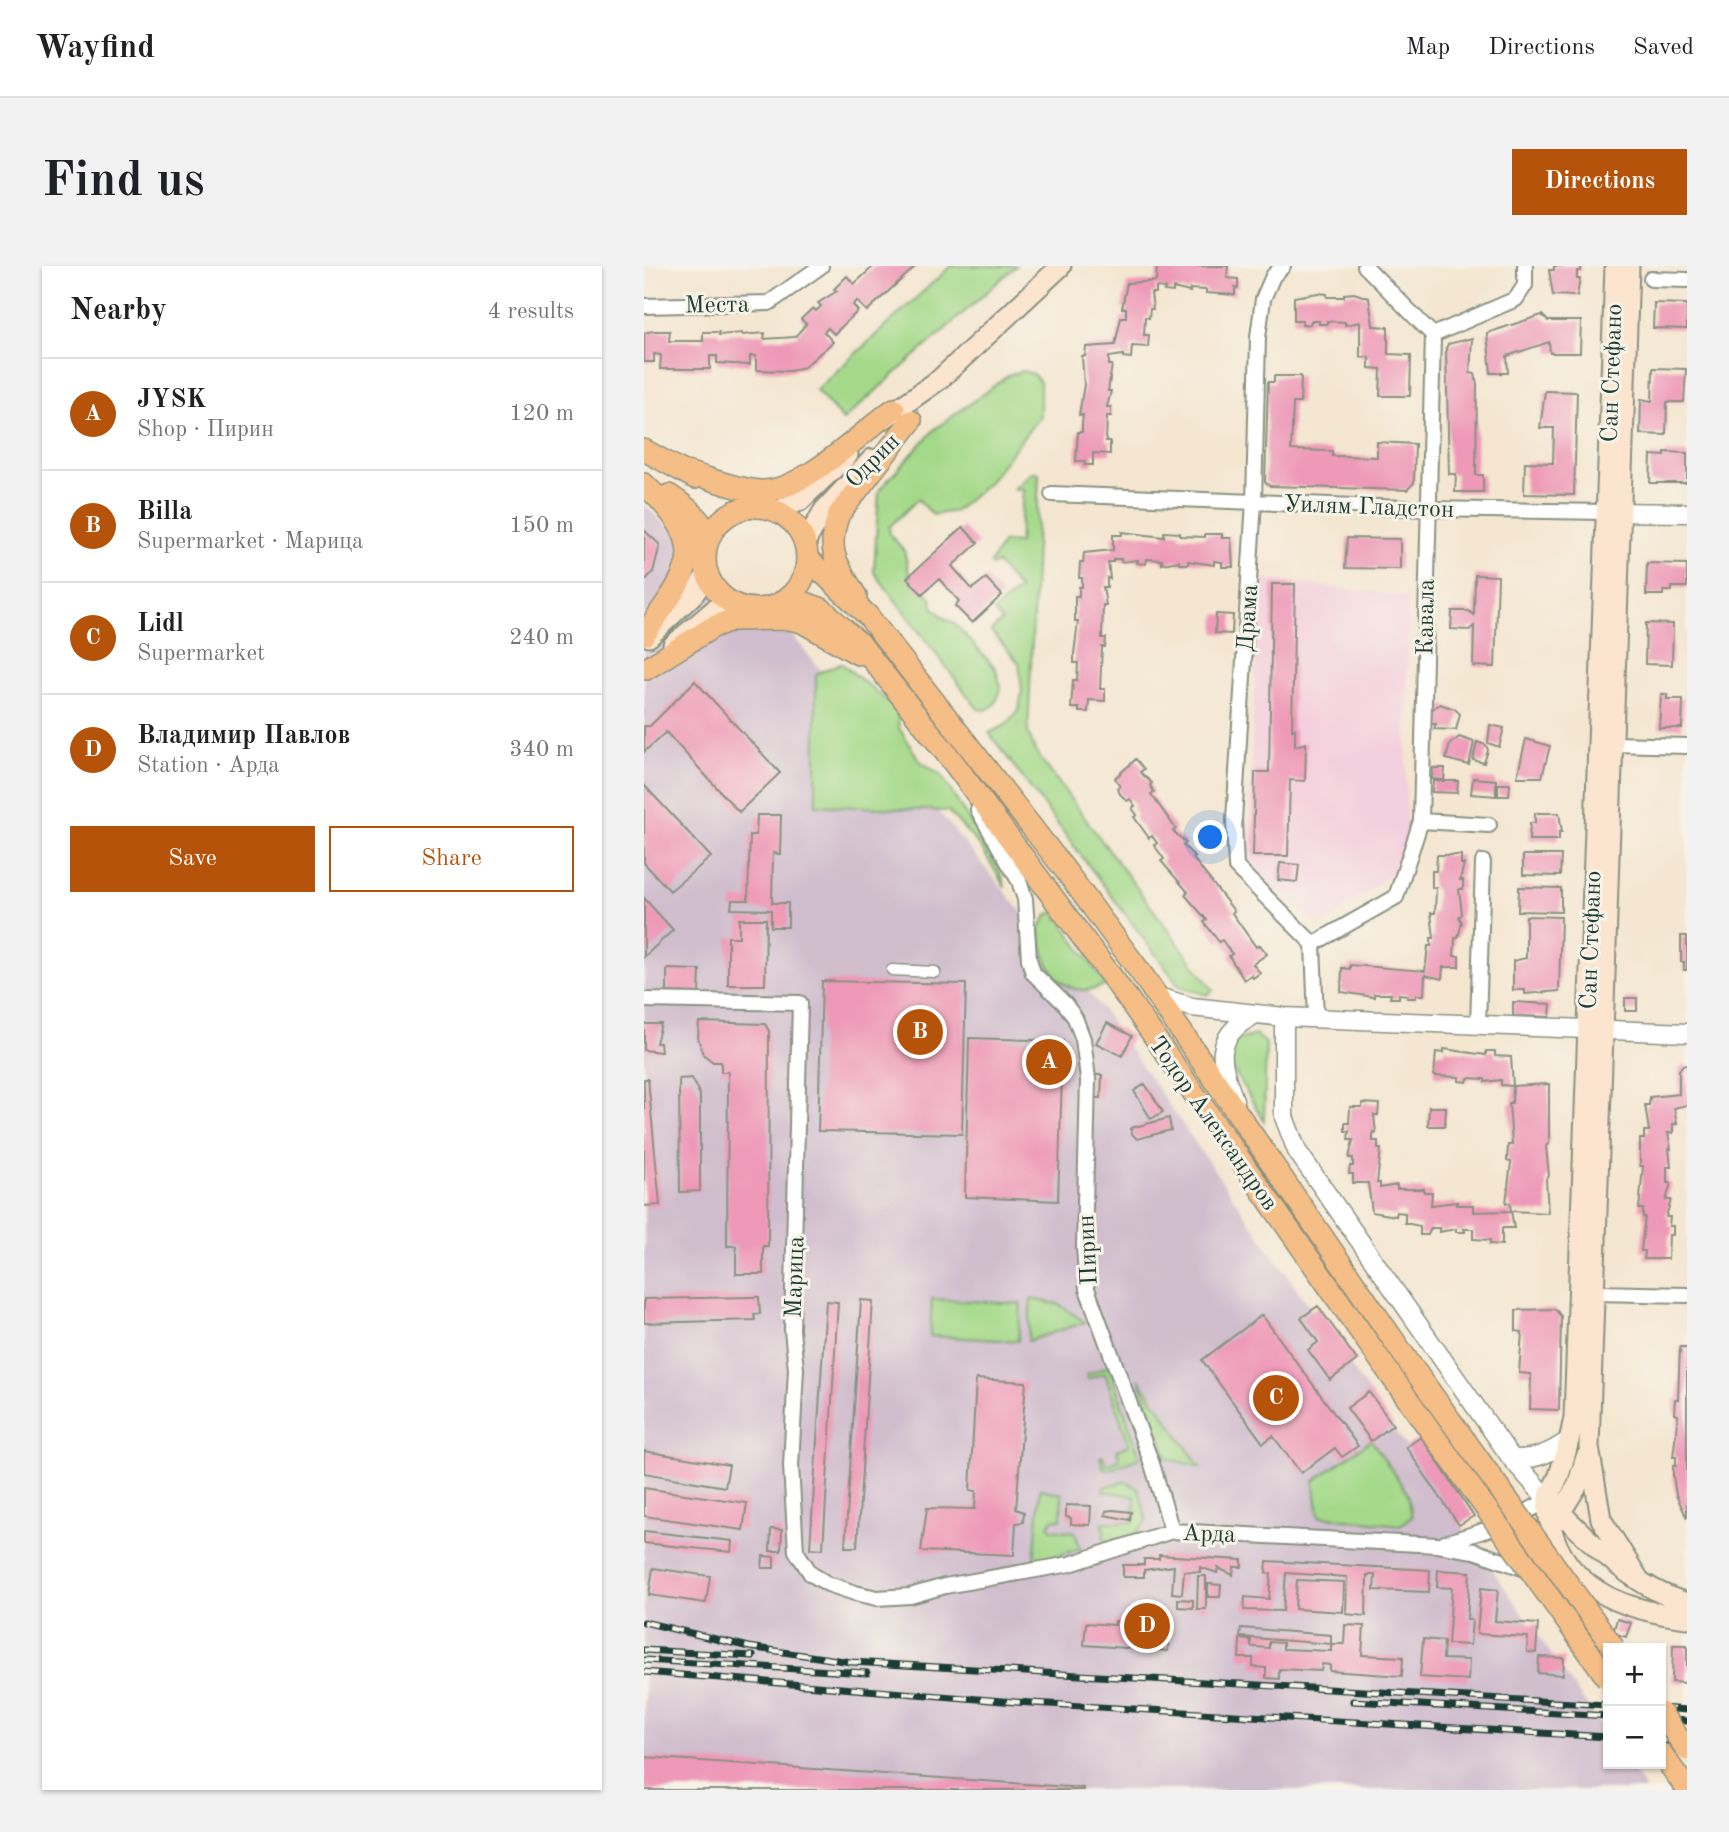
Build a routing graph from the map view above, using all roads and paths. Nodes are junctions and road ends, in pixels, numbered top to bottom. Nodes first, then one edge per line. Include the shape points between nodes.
1 (821, 266) edge
2 (1061, 266) edge
3 (1283, 266) edge
4 (1366, 266) edge
5 (1525, 266) edge
6 (1615, 266) edge
7 (1629, 266) edge
8 (1651, 279) dead end
9 (1687, 280) edge
10 (644, 306) edge
11 (1433, 335) junction
12 (902, 415) junction
13 (644, 450) edge
14 (686, 472) junction
15 (644, 478) edge
16 (644, 484) edge
17 (1052, 494) dead end
18 (1254, 501) junction
19 (745, 508) junction
20 (1428, 509) junction
21 (777, 511) junction
22 (1614, 512) junction
23 (1687, 513) edge
24 (707, 541) junction
25 (806, 550) junction
26 (707, 574) junction
27 (790, 597) junction
28 (731, 603) junction
29 (868, 615) junction
30 (644, 635) edge
31 (644, 642) edge
32 (877, 666) junction
33 (645, 669) edge
34 (1613, 744) junction
35 (1687, 746) edge
36 (953, 762) junction
37 (1421, 821) junction
38 (1489, 825) dead end
39 (1483, 862) dead end
40 (1313, 944) junction
41 (892, 970) dead end
42 (935, 972) dead end
43 (1158, 997) junction
44 (644, 1000) edge
45 (1254, 1015) junction
46 (1283, 1017) junction
47 (1316, 1019) junction
48 (1478, 1026) junction
49 (1595, 1031) junction
50 (1687, 1033) edge
51 (1240, 1116) junction
52 (1596, 1293) junction
53 (1687, 1295) edge
54 (1569, 1440) junction
55 (1589, 1447) junction
56 (1512, 1459) junction
57 (1553, 1513) junction
58 (1172, 1531) junction
59 (1437, 1545) junction
60 (796, 1551) joint
61 (1474, 1551) junction
62 (1640, 1580) junction
63 (1597, 1593) junction
64 (1687, 1603) edge
65 (1687, 1618) edge
66 (1610, 1643) edge
67 (1603, 1672) edge
68 (1666, 1720) edge
69 (1687, 1750) edge
70 (1666, 1760) edge
71 (1687, 1789) edge

1 - 10 street, Места via 769,303
2 - 12 main road, Одрин
3 - 18 street, Драма via 1263,299 1259,323
4 - 11 street
5 - 11 street via 1525,285 1516,299
6 - 22 main road, Сан Стефано
7 - 22 main road, Сан Стефано
8 - 9 street
11 - 20 street, Кавала
12 - 14 main road via 802,480 780,489 756,491
12 - 21 main road, Одрин via 808,493
12 - 25 main road, Одрин via 816,522
12 - 29 main road via 839,513 832,538 834,560
13 - 14 main road
14 - 19 main road
15 - 24 main road via 695,516
16 - 30 main road via 681,522 688,550 684,576
17 - 18 street, Уилям Гладстон
18 - 20 street, Уилям Гладстон
18 - 40 street, Драма via 1234,820 1236,867
19 - 21 main road
19 - 24 main road via 722,520
20 - 22 street, Уилям Гладстон
20 - 37 street, Кавала
21 - 25 main road via 794,524
22 - 23 street, Уилям Гладстон
22 - 34 main road, Сан Стефано
22 - 49 main road, Сан Стефано
24 - 26 main road
25 - 27 main road via 803,579
25 - 29 main road, Тодор Александров
26 - 28 main road
26 - 31 main road via 694,594
27 - 28 main road via 761,609
27 - 32 main road, Тодор Александров via 829,614
28 - 33 main road via 706,615
29 - 43 main road, Тодор Александров
32 - 33 main road via 835,639 790,619 731,620
32 - 36 main road, Тодор Александров
34 - 35 street
34 - 49 main road, Сан Стефано
36 - 58 street, Пирин via 1019,881 1033,973 1065,1004 1083,1039 1088,1079 1087,1289
36 - 67 main road, Тодор Александров, bridge via 1128,999
37 - 38 street
37 - 40 street, Кавала via 1396,897
39 - 48 street
40 - 47 street
41 - 42 street
43 - 45 street via 1192,1007
43 - 51 main road, Тодор Александров
44 - 60 street, Марица via 800,1003 791,1466
45 - 46 street
45 - 51 street via 1236,1025 1223,1050 1224,1070
46 - 47 street
46 - 56 street via 1284,1116 1297,1152
47 - 48 street
48 - 49 street
49 - 50 street
49 - 52 main road, Сан Стефано
49 - 54 main road, Сан Стефано
51 - 66 main road, Тодор Александров, bridge via 1410,1364
52 - 53 street
52 - 55 main road, Сан Стефано
54 - 56 street via 1551,1453
54 - 57 main road, Сан Стефано
55 - 57 main road via 1577,1486
55 - 62 main road, Сан Стефано via 1596,1507
56 - 57 street
57 - 59 street
57 - 61 street via 1526,1541
57 - 62 main road
57 - 63 main road via 1568,1565
58 - 59 street, Арда
58 - 60 street, Арда via 1070,1564 910,1596 877,1598 828,1584 811,1574
59 - 61 street, Арда
61 - 63 street, Арда
62 - 64 main road
63 - 65 main road via 1658,1614
68 - 69 main road, bridge
70 - 71 main road

